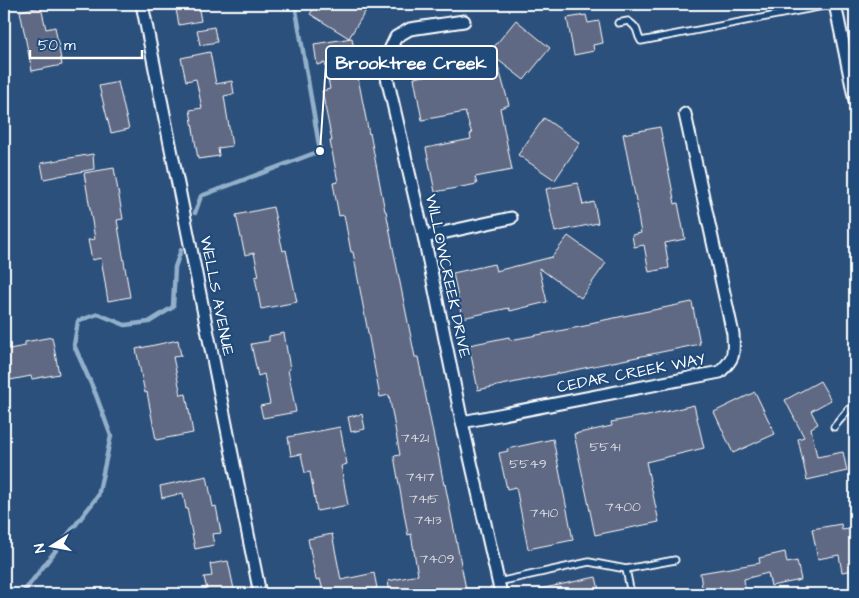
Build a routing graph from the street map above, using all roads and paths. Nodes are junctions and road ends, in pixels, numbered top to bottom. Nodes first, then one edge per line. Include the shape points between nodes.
1 (142, 4) edge
2 (834, 4) edge
3 (464, 21) dead end
4 (618, 23) dead end
5 (855, 100) edge
6 (685, 114) dead end
7 (511, 218) dead end
8 (424, 237) junction
9 (855, 406) edge
10 (462, 422) junction
11 (834, 427) dead end
12 (675, 560) dead end
13 (626, 569) junction
14 (498, 582) junction
15 (260, 594) edge
16 (501, 594) edge
17 (631, 594) edge

1 - 15 street, WELLS AVENUE
2 - 4 lane via 641,41 636,26 628,21
2 - 5 street
3 - 8 street, WILLOWCREEK DRIVE via 410,29 396,36 386,58 385,69
6 - 10 street, CEDAR CREEK WAY via 733,334 734,352 729,363 720,372
7 - 8 street
8 - 10 street, WILLOWCREEK DRIVE
9 - 11 lane
10 - 14 street, WILLOWCREEK DRIVE
12 - 13 lane
13 - 14 lane via 589,562
13 - 17 lane
14 - 16 street, WILLOWCREEK DRIVE

